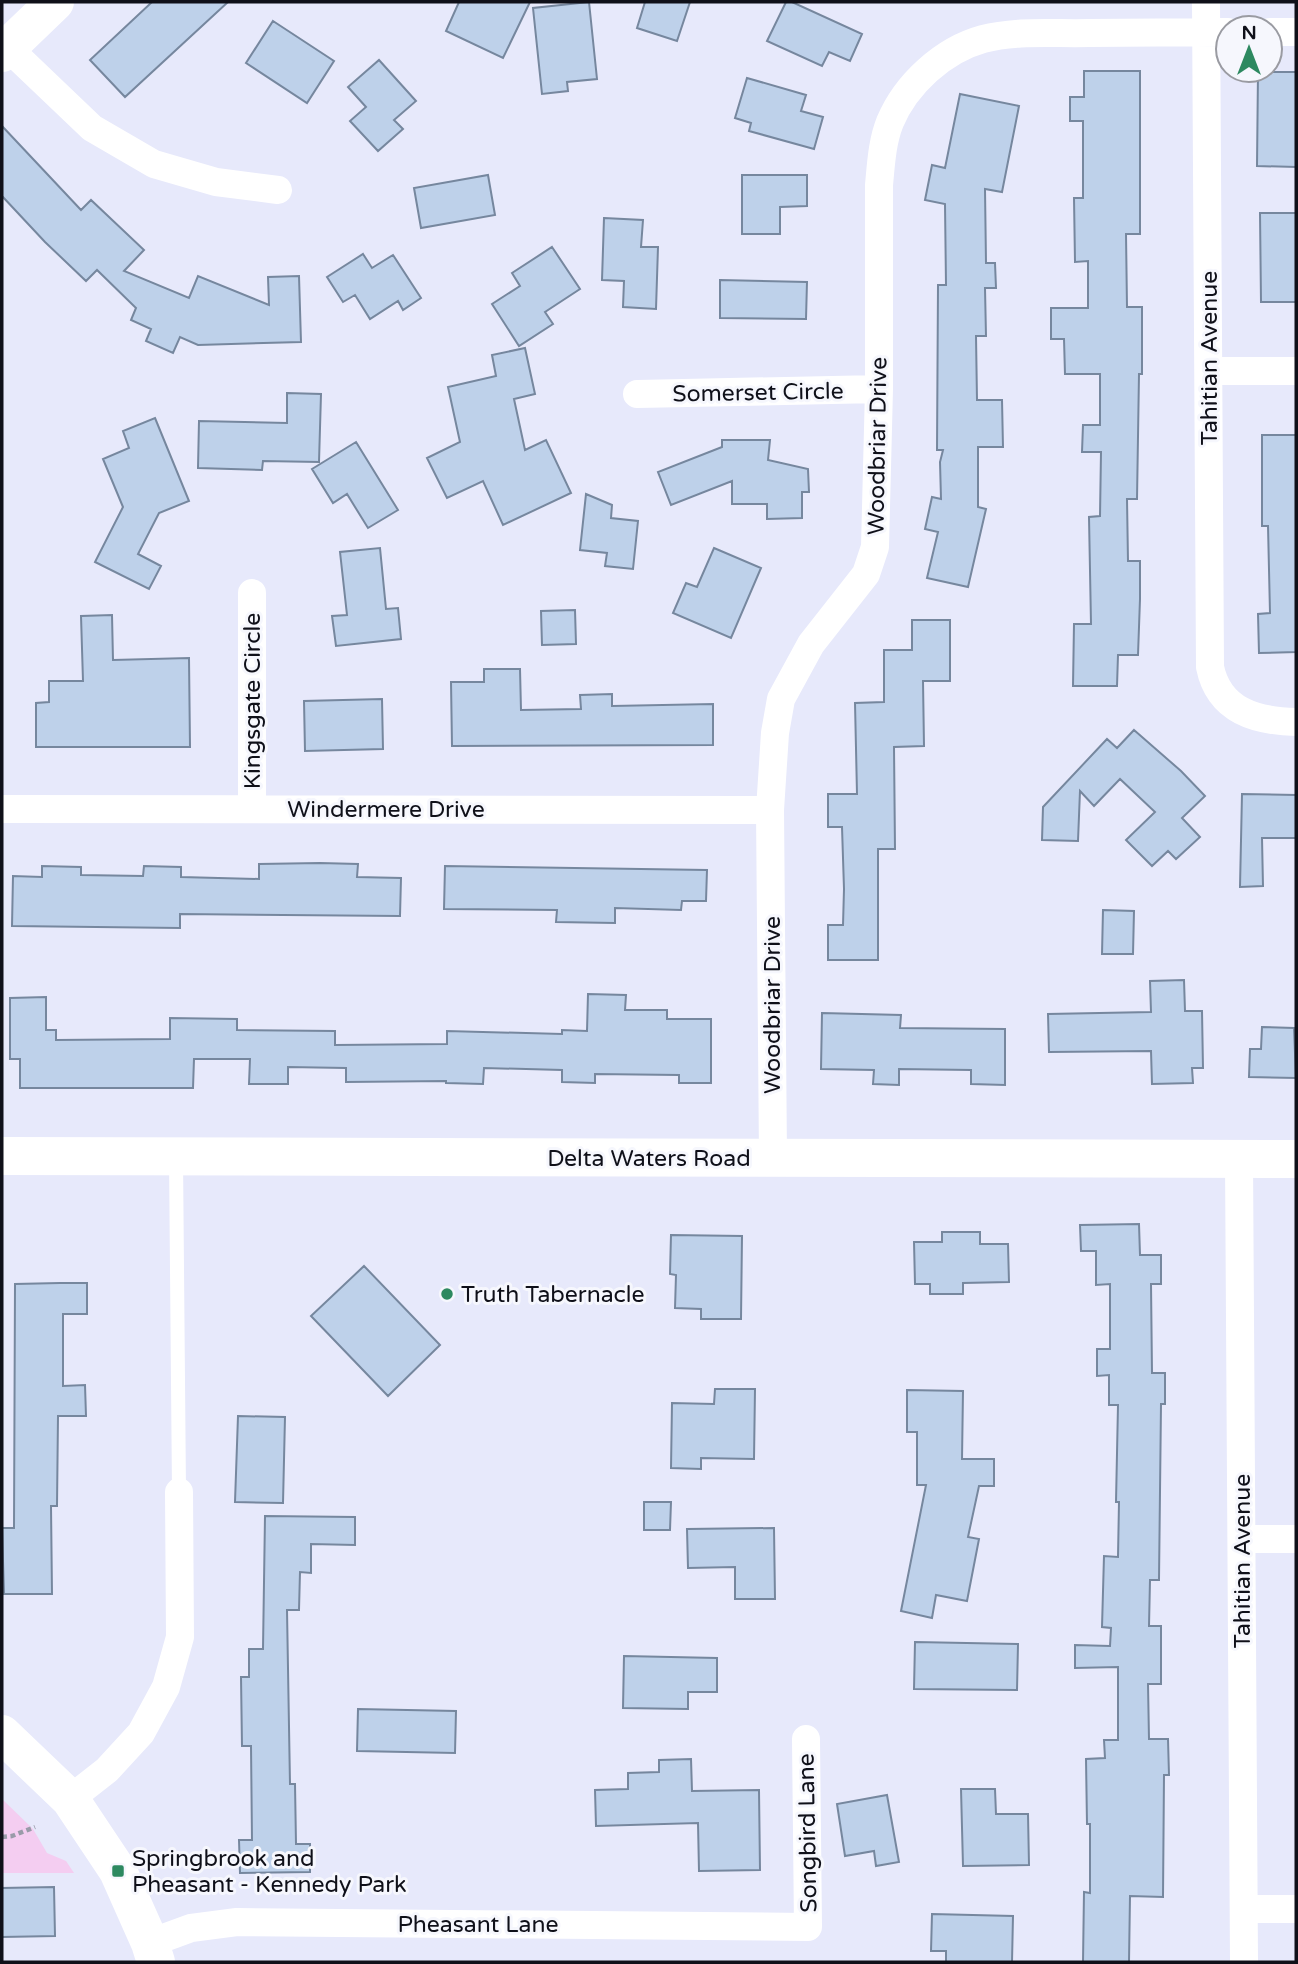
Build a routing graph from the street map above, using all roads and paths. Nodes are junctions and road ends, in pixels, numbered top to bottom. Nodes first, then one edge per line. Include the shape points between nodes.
1 (55, 2) edge
2 (1206, 2) edge
3 (1214, 24) edge
4 (1214, 32) edge
5 (4, 47) edge
6 (1216, 84) edge
7 (278, 190) dead end
8 (1296, 370) edge
9 (1210, 371) junction
10 (879, 389) junction
11 (637, 394) dead end
12 (252, 593) dead end
13 (1296, 722) edge
14 (2, 809) edge
15 (251, 809) junction
16 (770, 810) junction
17 (2, 1156) edge
18 (176, 1157) junction
19 (773, 1158) junction
20 (1239, 1159) junction
21 (1296, 1159) edge
22 (179, 1492) joint
23 (1242, 1539) junction
24 (1296, 1539) edge
25 (2, 1734) edge
26 (806, 1740) dead end
27 (70, 1799) junction
28 (35, 1828) dead end
29 (2, 1838) edge
30 (1244, 1909) junction
31 (1296, 1909) edge
32 (808, 1927) joint
33 (153, 1952) edge
34 (1244, 1962) edge

1 - 5 main road
2 - 3 street, Tahitian Avenue
4 - 10 street, Woodbriar Drive via 1018,34 982,39 935,63 918,80 890,123 882,152
5 - 7 street via 92,128 154,164 216,182
6 - 9 street, Tahitian Avenue
8 - 9 street
9 - 13 street, Tahitian Avenue via 1212,678 1233,708 1263,720
10 - 11 street, Somerset Circle
10 - 16 street, Woodbriar Drive via 875,547 866,574 811,644 781,699
12 - 15 street, Kingsgate Circle
14 - 15 street, Windermere Drive
15 - 16 street, Windermere Drive
16 - 19 street, Woodbriar Drive
17 - 18 main road, Delta Waters Road
18 - 19 main road, Delta Waters Road
18 - 22 lane
19 - 20 main road, Delta Waters Road
20 - 21 main road, Delta Waters Road
20 - 23 street, Tahitian Avenue
22 - 27 street via 180,1637 166,1687 141,1733 107,1770
23 - 24 street
23 - 30 street, Tahitian Avenue
25 - 27 main road
26 - 32 street, Songbird Lane
27 - 33 main road via 118,1871
28 - 29 path
30 - 31 street
30 - 34 street, Tahitian Avenue
32 - 33 street, Pheasant Lane via 237,1922 191,1928

